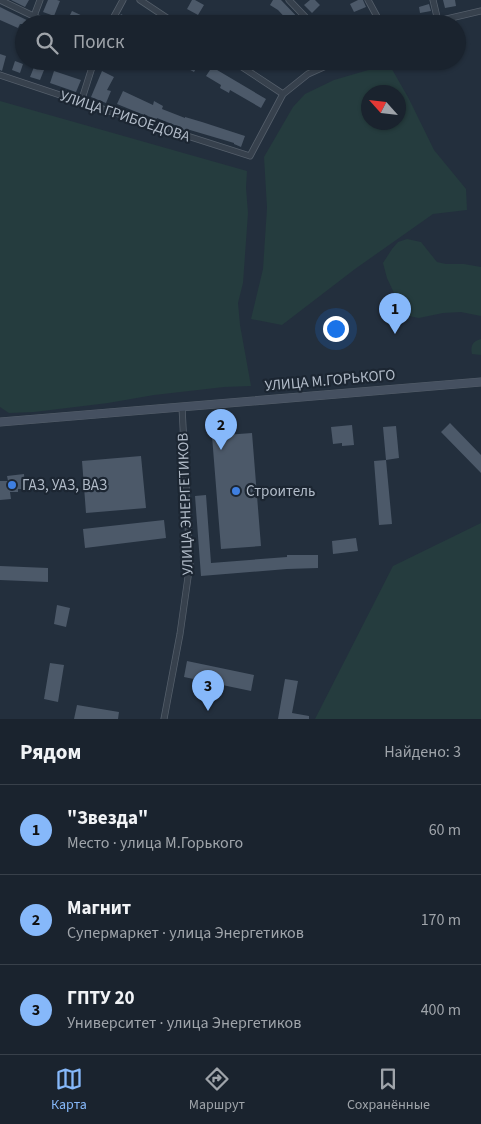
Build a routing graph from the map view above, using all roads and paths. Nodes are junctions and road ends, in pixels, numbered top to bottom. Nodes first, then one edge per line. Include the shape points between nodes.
1 (0, 0) edge
2 (40, 0) edge
3 (123, 0) edge
4 (140, 0) edge
5 (289, 0) edge
6 (368, 0) edge
7 (433, 0) edge
8 (481, 11) edge
9 (32, 15) edge
10 (34, 15) edge
11 (115, 15) edge
12 (162, 15) edge
13 (303, 15) edge
14 (376, 15) edge
15 (438, 15) edge
16 (466, 15) edge
17 (91, 70) edge
18 (247, 70) edge
19 (317, 70) edge
20 (0, 75) edge
21 (283, 94) junction
22 (81, 102) junction
23 (481, 382) edge
24 (182, 407) junction
25 (0, 416) edge
26 (12, 421) junction
27 (0, 422) edge
28 (164, 719) edge

1 - 9 street
2 - 10 street
3 - 11 street
4 - 12 street
5 - 13 street
6 - 14 street
7 - 15 street
8 - 16 street
17 - 22 street
18 - 21 street
19 - 21 street
20 - 22 street, УЛИЦА ГРИБОЕДОВА
21 - 22 street, УЛИЦА ГРИБОЕДОВА via 250,156
23 - 24 main road, УЛИЦА М.ГОРЬКОГО
24 - 26 main road, УЛИЦА М.ГОРЬКОГО
24 - 28 street, УЛИЦА ЭНЕРГЕТИКОВ via 190,564
25 - 26 main road
26 - 27 main road, УЛИЦА М.ГОРЬКОГО

